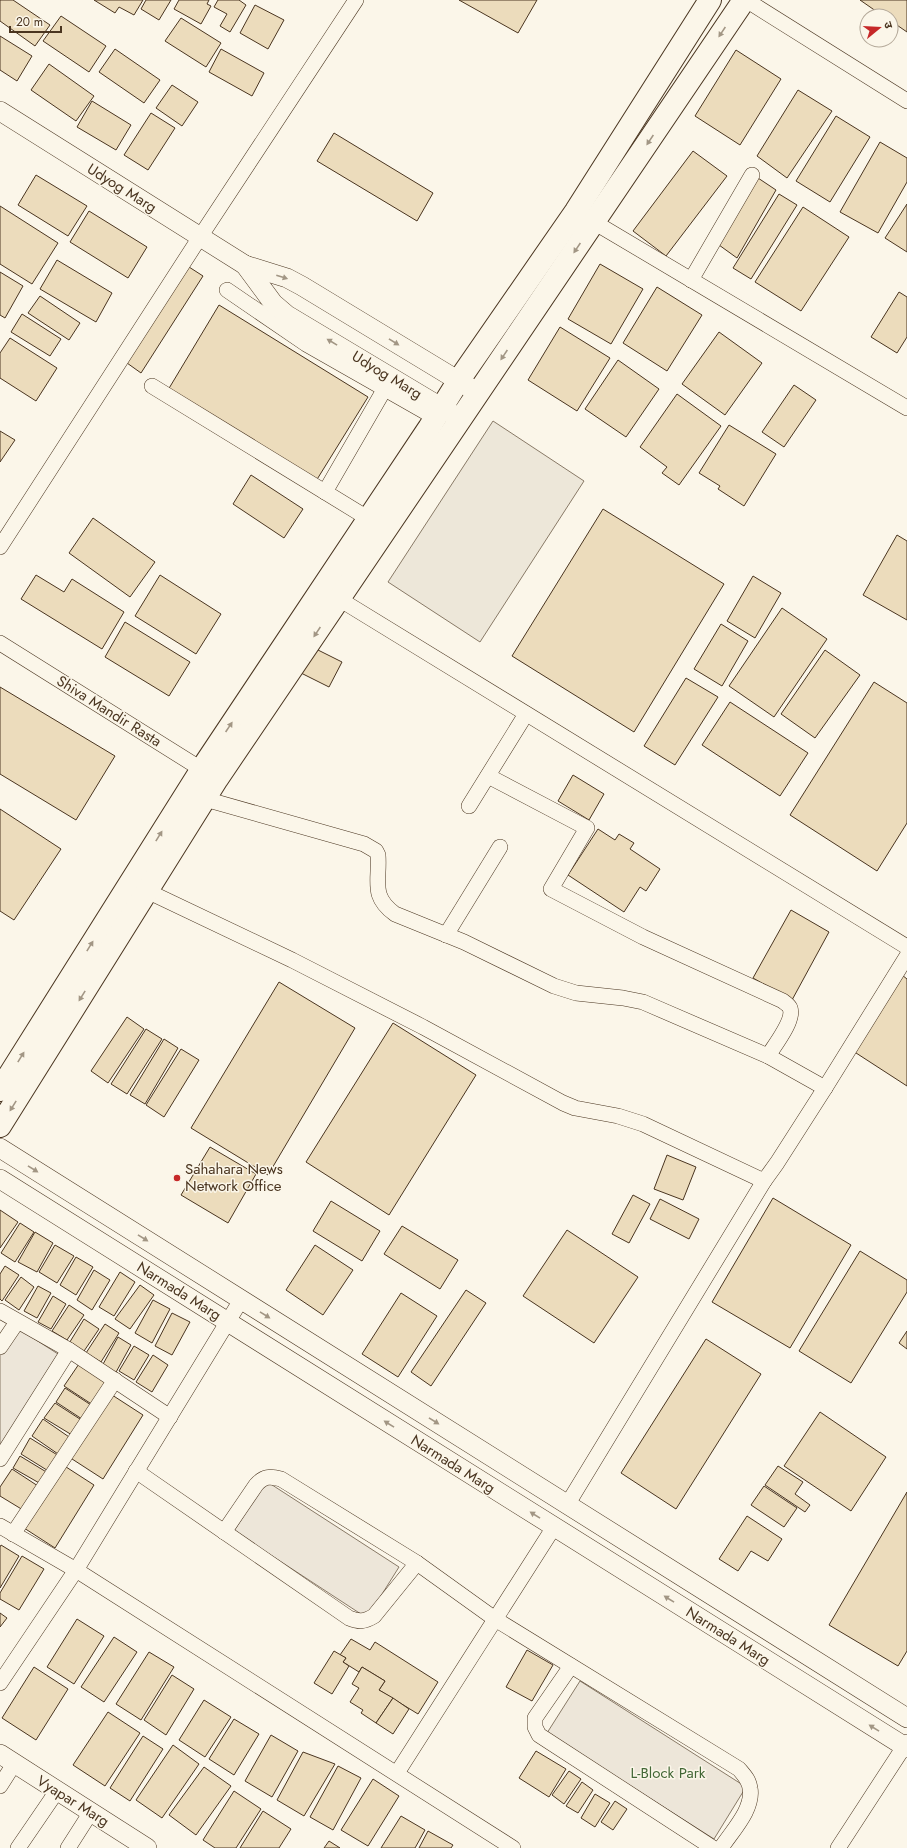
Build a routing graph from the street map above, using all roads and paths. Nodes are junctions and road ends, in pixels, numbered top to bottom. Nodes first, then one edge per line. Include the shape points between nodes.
1 (356, 0) edge
2 (710, 0) edge
3 (745, 0) edge
4 (907, 101) edge
5 (0, 111) edge
6 (752, 175) dead end
7 (576, 211) junction
8 (594, 222) junction
9 (200, 236) junction
10 (245, 265) junction
11 (691, 280) junction
12 (227, 290) dead end
13 (459, 380) junction
14 (152, 386) dead end
15 (384, 390) junction
16 (478, 393) junction
17 (907, 408) edge
18 (439, 413) junction
19 (461, 419) junction
20 (325, 492) junction
21 (369, 519) junction
22 (0, 547) edge
23 (331, 594) junction
24 (0, 643) edge
25 (526, 714) junction
26 (209, 774) junction
27 (488, 776) junction
28 (205, 798) junction
29 (469, 806) dead end
30 (500, 847) dead end
31 (147, 891) junction
32 (446, 934) junction
33 (907, 946) edge
34 (907, 956) edge
35 (768, 1056) junction
36 (825, 1088) junction
37 (0, 1090) edge
38 (0, 1126) edge
39 (0, 1148) edge
40 (0, 1179) edge
41 (764, 1181) junction
42 (241, 1300) junction
43 (0, 1311) edge
44 (17, 1322) junction
45 (227, 1322) junction
46 (0, 1347) edge
47 (69, 1350) junction
48 (115, 1380) junction
49 (170, 1417) junction
50 (0, 1459) edge
51 (136, 1471) junction
52 (568, 1505) junction
53 (0, 1526) edge
54 (554, 1527) junction
55 (224, 1532) junction
56 (13, 1534) junction
57 (417, 1563) junction
58 (76, 1570) junction
59 (495, 1619) junction
60 (571, 1666) junction
61 (0, 1683) edge
62 (907, 1718) edge
63 (906, 1746) edge
64 (7, 1759) edge
65 (396, 1773) junction
66 (0, 1786) edge
67 (57, 1791) junction
68 (91, 1812) junction
69 (136, 1845) edge
70 (18, 1848) edge
71 (68, 1848) edge
72 (514, 1848) edge
73 (713, 1848) edge
74 (721, 1848) edge
75 (838, 1848) edge

1 - 9 street
2 - 7 main road
3 - 4 street
3 -> 8 main road
5 - 9 street, Udyog Marg
6 - 11 street
7 - 8 street
7 - 13 main road
8 - 11 street
8 -> 16 main road
9 - 10 street, Udyog Marg
9 - 22 street
10 -> 13 street, Udyog Marg via 287,278 302,286
18 -> 10 street, Udyog Marg via 287,315 273,303
11 - 17 street
12 - 15 street via 306,344
13 - 16 street, Udyog Marg
13 - 18 main road
14 - 20 street
15 - 18 street
15 - 20 street
16 - 19 main road
18 - 19 street, Udyog Marg
18 - 21 main road
19 - 23 main road
20 - 21 street
21 - 23 main road
23 - 25 street
23 - 26 main road
24 - 26 street, Shiva Mandir Rasta
25 - 27 street
25 - 33 street
26 - 28 main road
37 -> 26 main road
27 - 29 street
27 - 35 street via 587,828 551,889 643,937 783,1001 790,1008 791,1016
28 - 31 main road
28 - 32 street via 370,847 378,855 377,889 386,907 395,914
30 - 32 street
31 -> 38 main road
31 - 41 street via 292,960 563,1103 643,1124
32 - 35 street via 554,986 576,994 643,1002
34 - 36 street
35 - 36 street
36 - 41 street
39 -> 42 street, Narmada Marg
40 - 45 street, Narmada Marg
41 - 52 street
42 - 45 street
42 -> 52 street, Narmada Marg
43 - 44 street
44 - 46 street
44 - 47 street
45 - 49 street
54 -> 45 street, Narmada Marg
47 - 48 street
47 - 50 street
48 - 49 street
48 - 56 street
49 - 51 street
51 - 55 street
51 - 58 street
52 - 62 street, Narmada Marg
53 - 56 street
54 - 59 street
63 -> 54 street, Narmada Marg
55 - 57 street via 256,1485 269,1476 281,1479
55 - 57 street via 358,1622 374,1616
56 - 58 street
57 - 59 street
58 - 61 street
58 - 65 street
59 - 60 street
59 - 65 street
60 - 73 street via 535,1718 538,1735
60 - 74 street via 739,1769 747,1778 750,1787 748,1808
63 - 75 street
64 - 66 street
64 - 67 street, Vyapar Marg
65 - 72 street
67 - 68 street, Vyapar Marg
67 - 70 street
68 - 69 street, Vyapar Marg
68 - 71 street

